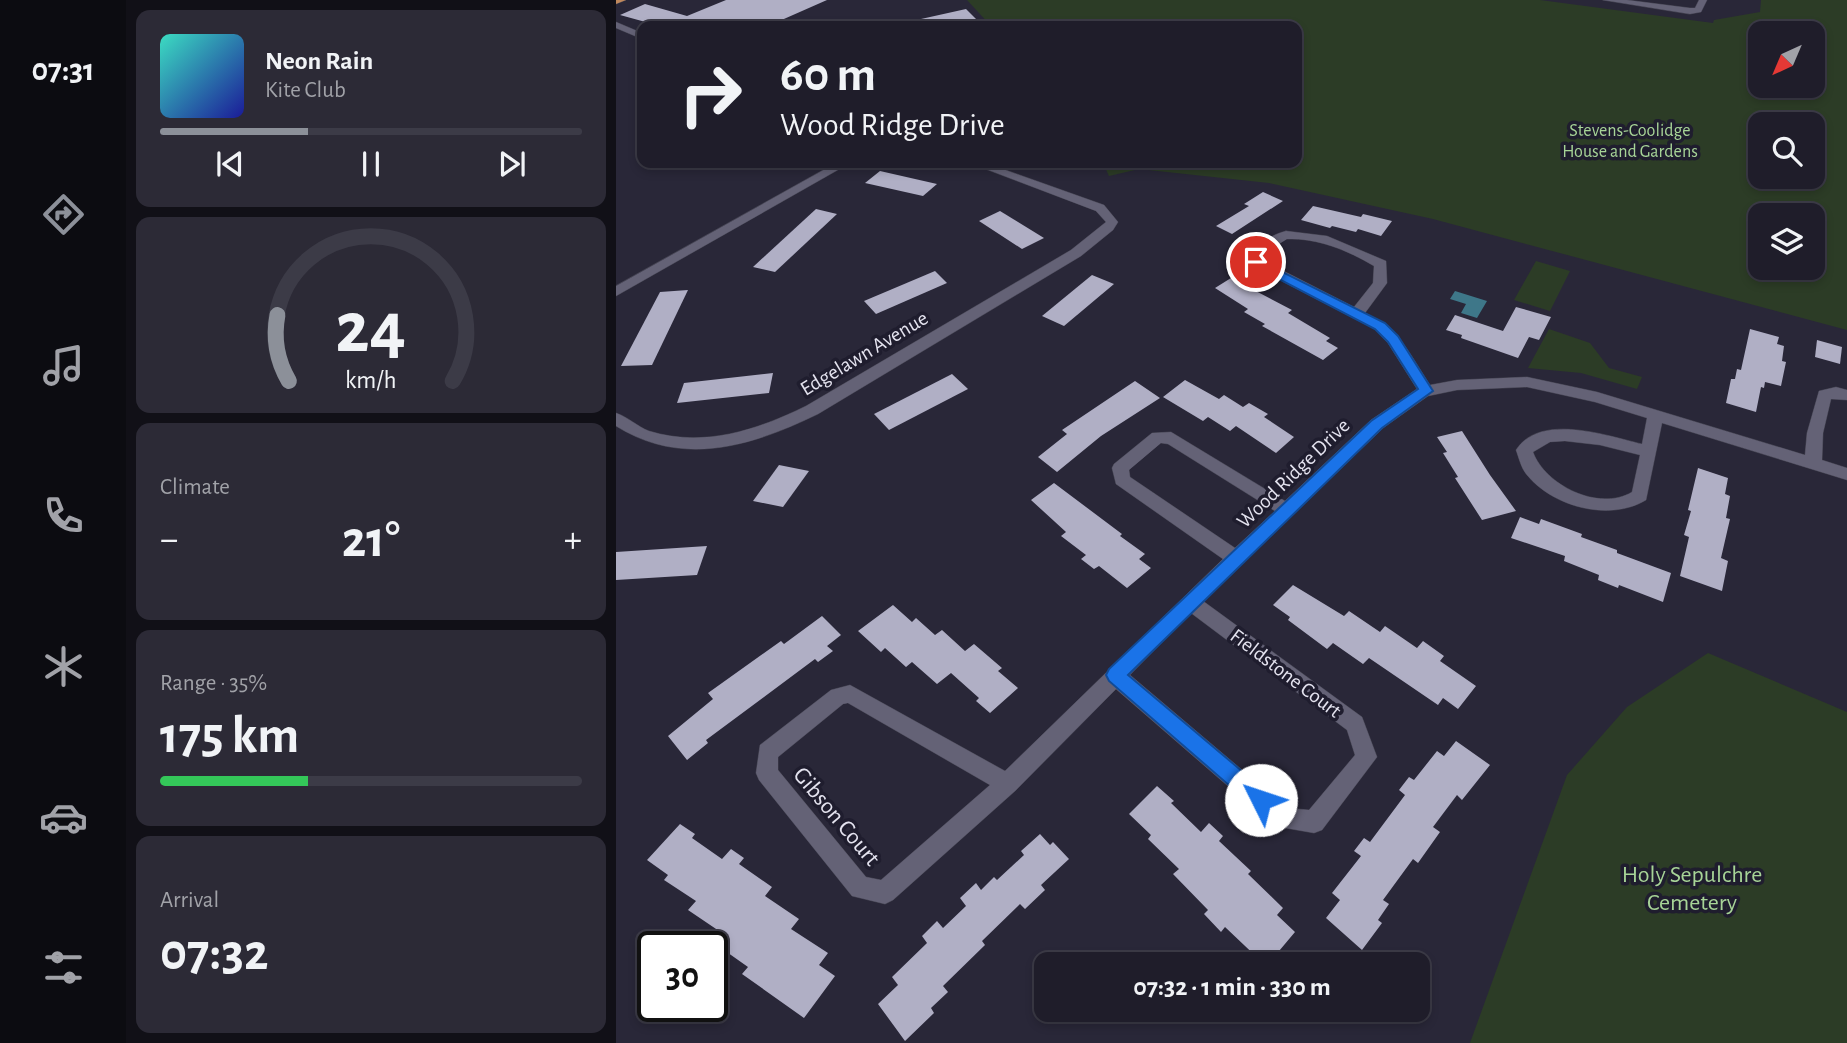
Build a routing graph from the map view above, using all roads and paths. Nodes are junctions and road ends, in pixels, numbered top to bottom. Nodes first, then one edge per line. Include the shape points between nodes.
1 (622, 0) edge
2 (1607, 0) edge
3 (1703, 0) edge
4 (616, 1) edge
5 (616, 25) edge
6 (637, 34) edge
7 (835, 168) edge
8 (990, 168) edge
9 (616, 292) edge
10 (1357, 313) junction
11 (1426, 391) junction
12 (1847, 395) edge
13 (1656, 415) junction
14 (616, 419) edge
15 (1647, 451) junction
16 (1813, 464) junction
17 (1847, 474) edge
18 (1287, 510) junction
19 (1237, 559) junction
20 (1190, 602) junction
21 (1115, 675) junction
22 (1007, 784) junction

1 - 4 main road
2 - 3 street via 1690,11 1698,10
5 - 6 street
7 - 9 street
8 - 14 street, Edgelawn Avenue via 1100,208 1112,222 1076,253 785,423 738,439 693,444 644,436
10 - 10 street via 1265,268 1255,258 1285,235 1324,241 1371,258 1381,264 1380,283
10 - 11 street via 1393,340
11 - 13 street, Wood Ridge Drive via 1527,382
11 - 18 street, Wood Ridge Drive via 1377,424
12 - 16 street via 1824,395
13 - 15 street
13 - 16 street, Wood Ridge Drive
15 - 15 street via 1640,495 1619,506 1582,500 1553,486 1531,469 1524,450 1537,438 1563,433
16 - 17 street, Wood Ridge Drive
18 - 19 street, Wood Ridge Drive
18 - 19 street via 1171,438 1158,438 1120,468 1122,480
19 - 20 street, Wood Ridge Drive
20 - 21 street, Wood Ridge Drive
20 - 21 street, Fieldstone Court via 1354,724 1366,757 1314,822 1282,818
21 - 22 street, Wood Ridge Drive
22 - 22 street, Gibson Court via 885,892 860,888 767,774 768,752 838,696 850,694

